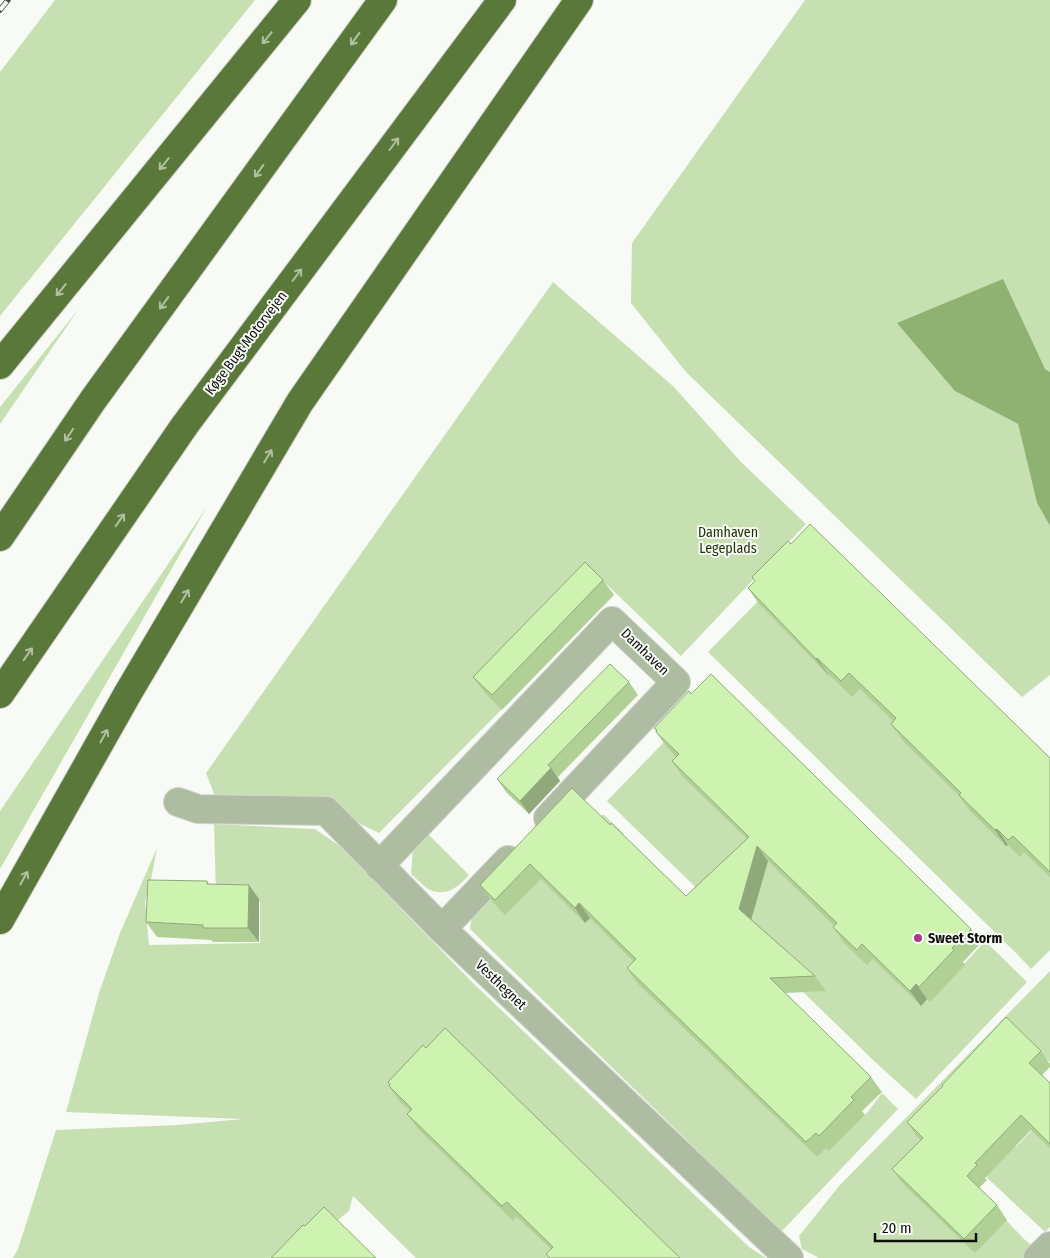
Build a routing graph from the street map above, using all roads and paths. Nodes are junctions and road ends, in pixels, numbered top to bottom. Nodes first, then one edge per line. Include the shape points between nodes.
1 (297, 0) edge
2 (383, 0) edge
3 (502, 0) edge
4 (579, 0) edge
5 (0, 366) edge
6 (0, 537) edge
7 (0, 694) edge
8 (178, 802) dead end
9 (379, 866) junction
10 (0, 920) edge
11 (442, 929) junction
12 (1050, 1246) edge
13 (789, 1258) edge
14 (1038, 1258) edge

1 -> 5 highway
2 -> 6 highway via 93,400
7 -> 3 highway, Køge Bugt Motorvejen via 185,425
10 -> 4 highway via 128,693 300,402
8 - 9 street, Vesthegnet via 198,809 326,811
9 - 11 street, Vesthegnet
9 - 11 street, Damhaven via 612,621 676,682
11 - 13 street, Vesthegnet
12 - 14 street

